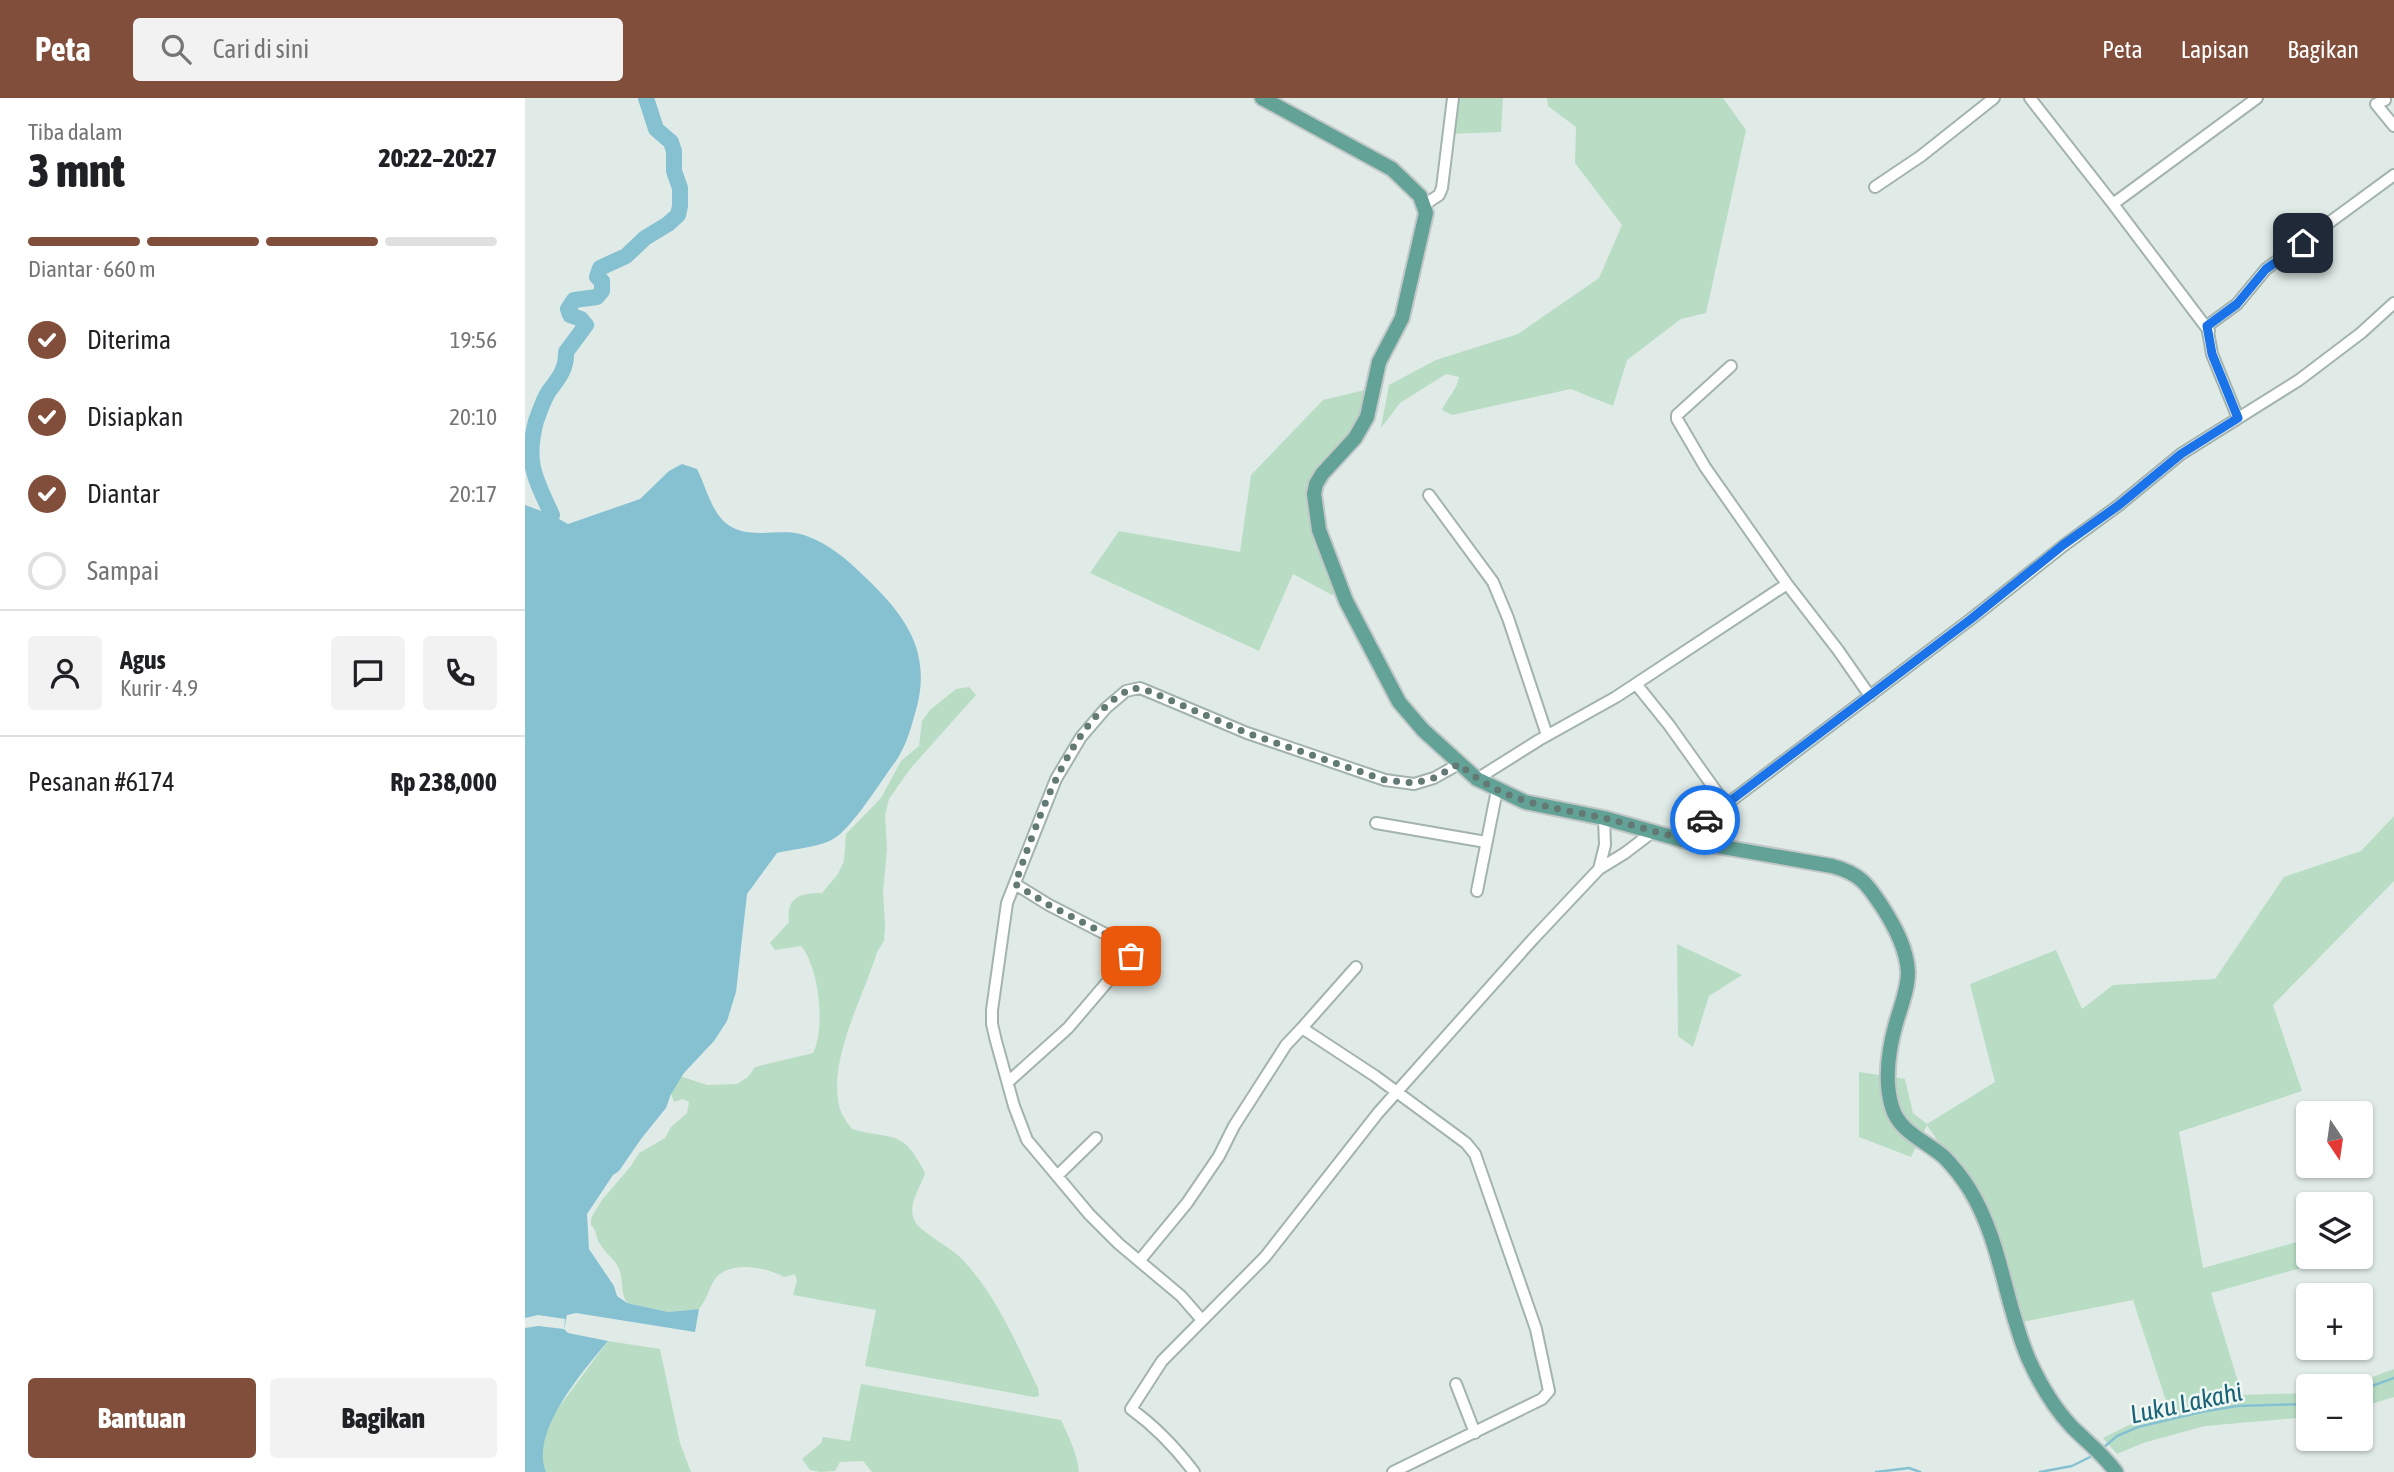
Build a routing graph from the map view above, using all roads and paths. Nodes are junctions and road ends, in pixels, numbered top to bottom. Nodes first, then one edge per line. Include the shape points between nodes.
1 (1262, 98) edge
2 (1453, 98) edge
3 (1994, 98) edge
4 (2030, 98) edge
5 (2257, 98) edge
6 (2384, 98) edge
7 (2394, 126) edge
8 (2394, 175) edge
9 (1875, 187) dead end
10 (2113, 204) junction
11 (1424, 205) junction
12 (2394, 303) edge
13 (2209, 331) junction
14 (1731, 366) dead end
15 (2238, 418) junction
16 (1429, 495) dead end
17 (1787, 584) junction
18 (1636, 684) junction
19 (1870, 696) junction
20 (1547, 736) junction
21 (1459, 764) junction
22 (1477, 779) junction
23 (1497, 790) junction
24 (1726, 804) junction
25 (1604, 818) junction
26 (1376, 823) dead end
27 (1654, 831) junction
28 (1682, 839) junction
29 (1486, 842) junction
30 (1599, 869) junction
31 (1015, 884) junction
32 (1477, 891) dead end
33 (1356, 967) dead end
34 (1302, 1028) junction
35 (1008, 1082) junction
36 (1397, 1091) junction
37 (1096, 1138) dead end
38 (1057, 1176) junction
39 (1140, 1259) junction
40 (1202, 1320) junction
41 (1456, 1384) dead end
42 (1475, 1433) junction
43 (1194, 1472) edge
44 (1393, 1472) edge
45 (2116, 1472) edge

1 - 11 main road via 1392,169
2 - 11 street via 1442,188
3 - 9 street
4 - 10 street
5 - 10 street
6 - 7 street via 2376,104
8 - 13 street via 2266,269 2237,304 2207,326
10 - 13 street
11 - 21 main road via 1426,220 1402,318 1379,362 1367,417 1316,484 1315,506 1319,530 1346,601 1386,680 1423,730
12 - 15 street via 2299,380
13 - 15 street via 2212,354
14 - 17 street via 1677,419
15 - 19 street via 2181,454
16 - 20 street via 1493,582
17 - 18 street
17 - 19 street
18 - 20 street
18 - 24 street
19 - 24 street
20 - 22 street
21 - 22 main road
21 - 31 street via 1414,783 1385,780 1133,688 1088,728 1059,772
22 - 23 main road
23 - 25 main road via 1525,802
23 - 29 street
24 - 28 street
25 - 27 main road
25 - 30 street via 1605,845
26 - 29 street
27 - 28 main road
27 - 30 street
28 - 45 main road via 1849,870 1873,893 1899,938 1908,970 1888,1068 1892,1107 1905,1127 1946,1159 1972,1193 1994,1243 2029,1359 2055,1407
29 - 32 street
30 - 36 street
31 - 35 street via 1004,918 992,1010
31 - 35 street via 1129,946 1132,953 1068,1028
33 - 34 street
34 - 36 street
34 - 39 street via 1286,1045 1187,1203
35 - 38 street via 1027,1140
36 - 40 street via 1265,1257
36 - 42 street via 1475,1154 1541,1349 1548,1394
37 - 38 street
38 - 39 street via 1089,1214
39 - 40 street
40 - 43 street via 1162,1361 1131,1409 1172,1443
41 - 42 street
42 - 44 street

